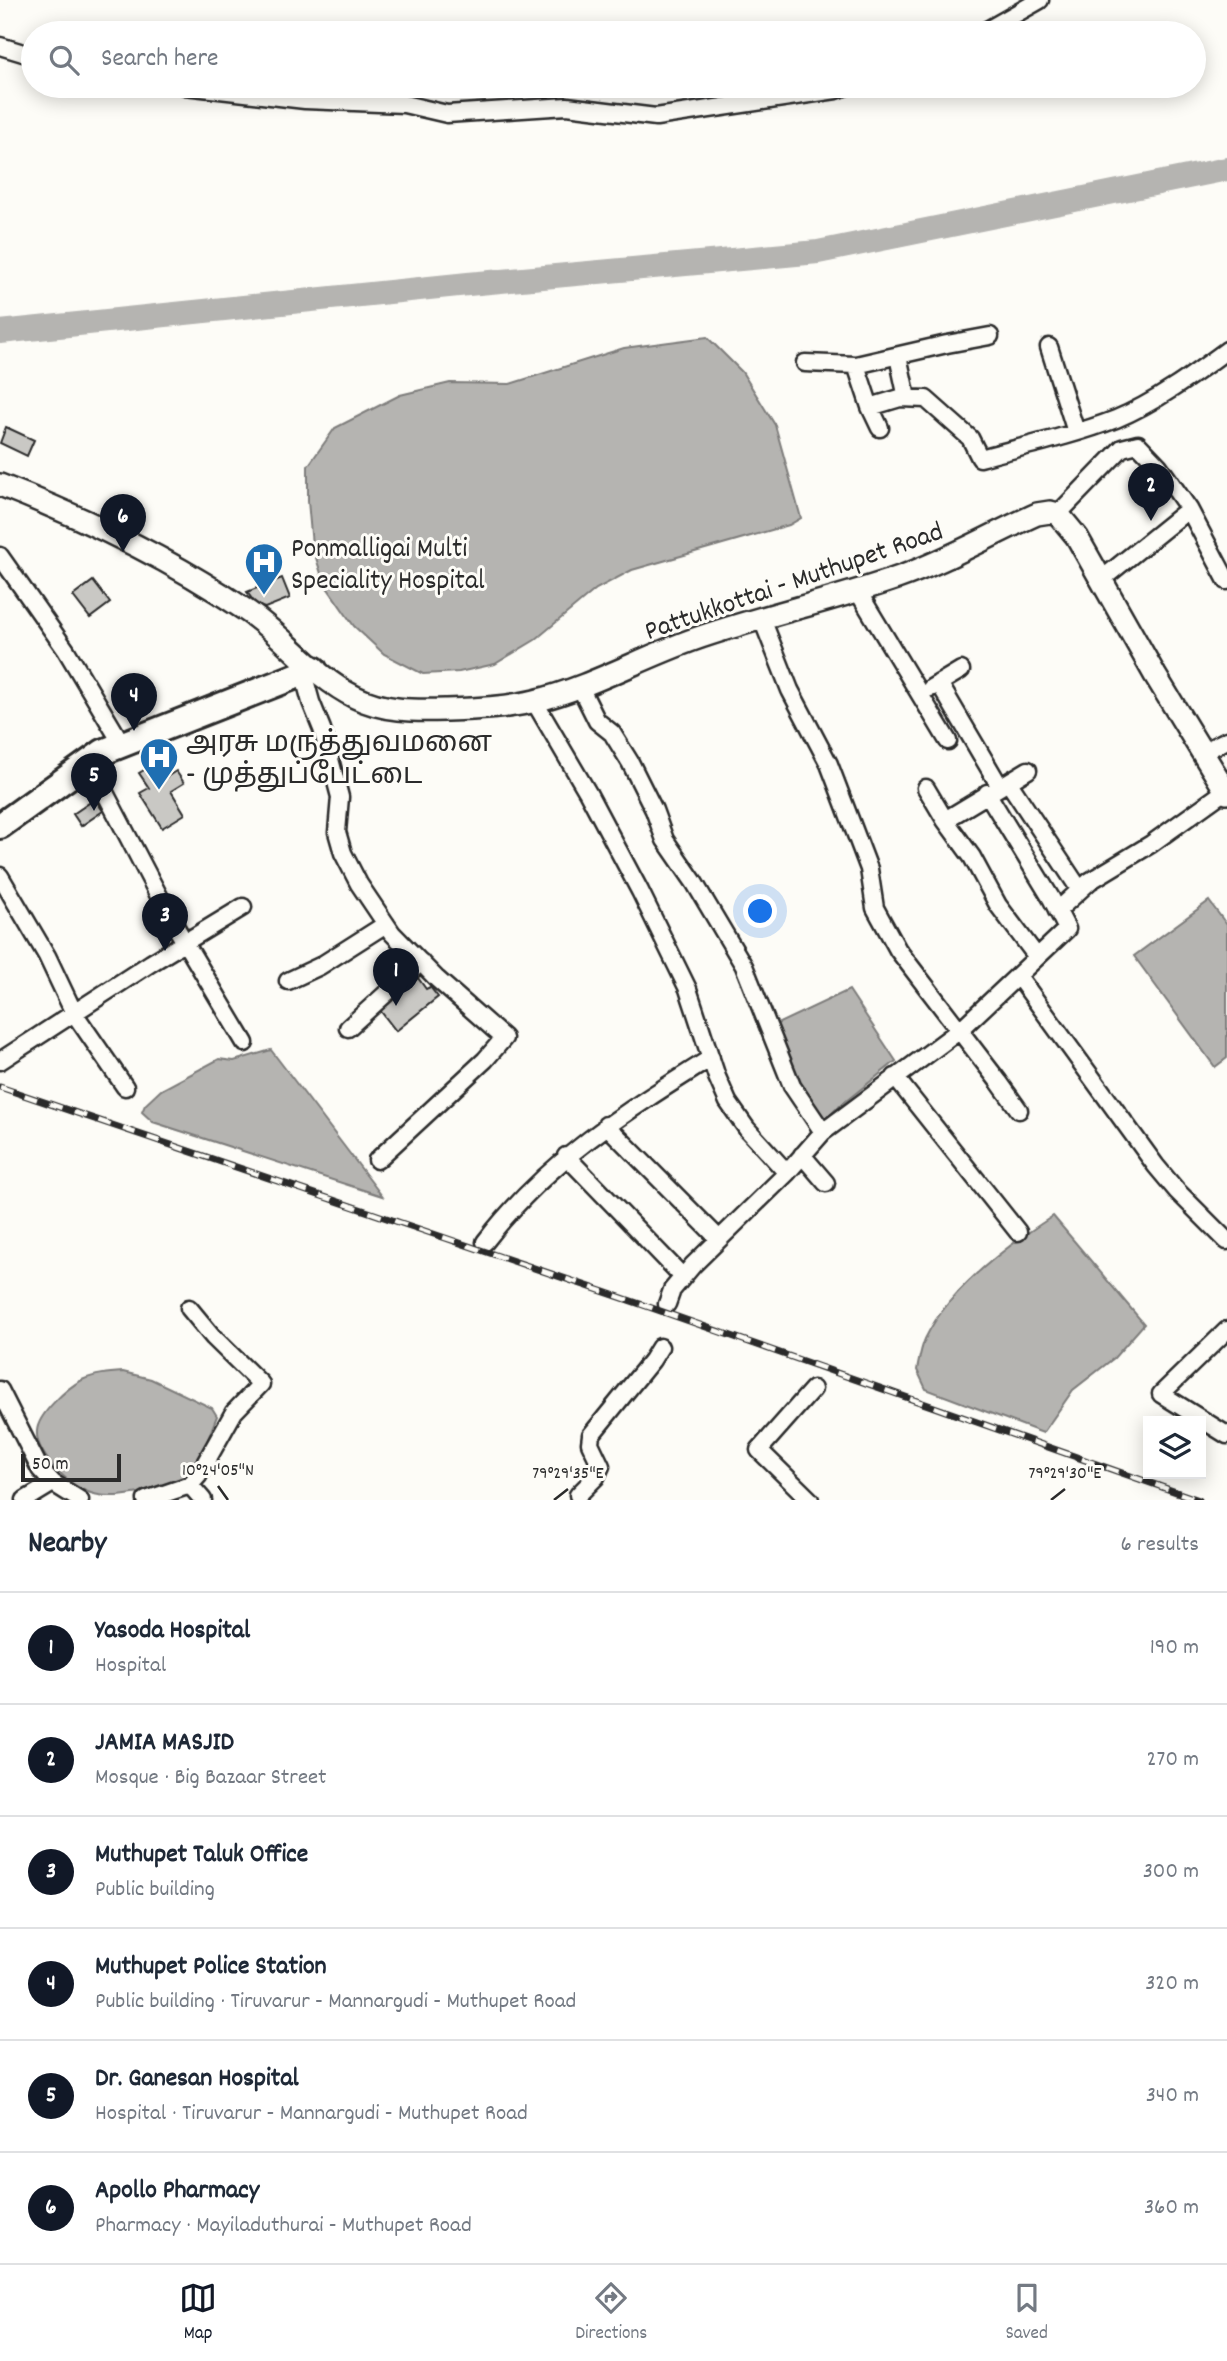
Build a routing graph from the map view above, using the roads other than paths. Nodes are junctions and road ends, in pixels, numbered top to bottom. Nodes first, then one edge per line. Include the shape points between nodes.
1 (1040, 0) edge
2 (1003, 21) edge
3 (0, 46) edge
4 (21, 52) edge
5 (288, 98) edge
6 (783, 98) edge
7 (990, 336) dead end
8 (1049, 347) dead end
9 (1227, 351) edge
10 (898, 356) junction
11 (805, 363) dead end
12 (856, 365) junction
13 (907, 398) junction
14 (870, 407) junction
15 (1125, 414) junction
16 (880, 428) dead end
17 (1076, 432) junction
18 (1130, 446) junction
19 (0, 485) edge
20 (1189, 509) junction
21 (1058, 514) junction
22 (0, 556) edge
23 (1101, 580) junction
24 (1227, 580) edge
25 (857, 590) junction
26 (762, 619) junction
27 (961, 670) dead end
28 (308, 671) junction
29 (939, 683) junction
30 (580, 687) junction
31 (920, 694) junction
32 (534, 701) junction
33 (1227, 740) edge
34 (948, 741) dead end
35 (122, 744) junction
36 (1203, 752) junction
37 (89, 762) junction
38 (1028, 770) dead end
39 (998, 787) junction
40 (926, 788) dead end
41 (1226, 792) edge
42 (3, 818) edge
43 (945, 820) junction
44 (0, 876) edge
45 (1080, 890) junction
46 (243, 907) dead end
47 (1057, 911) junction
48 (386, 924) junction
49 (185, 942) junction
50 (1037, 957) junction
51 (421, 962) junction
52 (1018, 976) junction
53 (288, 981) dead end
54 (74, 1013) junction
55 (348, 1028) dead end
56 (960, 1030) junction
57 (245, 1043) dead end
58 (711, 1058) junction
59 (0, 1061) edge
60 (895, 1077) junction
61 (125, 1087) dead end
62 (1019, 1110) dead end
63 (607, 1125) junction
64 (823, 1132) junction
65 (802, 1155) junction
66 (566, 1156) junction
67 (377, 1160) dead end
68 (787, 1173) junction
69 (826, 1183) dead end
70 (1018, 1232) dead end
71 (719, 1239) junction
72 (1227, 1241) edge
73 (485, 1242) dead end
74 (683, 1277) junction
75 (667, 1304) dead end
76 (189, 1308) dead end
77 (1227, 1330) edge
78 (660, 1347) dead end
79 (813, 1389) dead end
80 (0, 1390) edge
81 (1227, 1435) edge
82 (53, 1483) junction
83 (190, 1485) junction
84 (578, 1498) edge
85 (25, 1500) edge
86 (80, 1500) edge
87 (145, 1500) edge
88 (203, 1500) edge
89 (810, 1500) edge

1 - 2 street
3 - 4 street
5 - 6 street via 404,104 447,114 567,106 656,117
7 - 10 street
8 - 17 street
9 - 15 street
10 - 12 street
10 - 13 street
11 - 12 street
12 - 14 street
13 - 14 street
13 - 17 street via 926,399 970,438 980,458
14 - 16 street
15 - 17 street
15 - 18 street
18 - 20 street via 1138,444 1159,466
18 - 21 street via 1122,448
19 - 28 main road, Pattukkottai - Muthupet Road via 60,508 186,574 285,640
20 - 23 street
20 - 24 street
21 - 23 main road
21 - 25 main road, Pattukkottai - Muthupet Road via 1037,514 940,562
22 - 35 street via 66,650
23 - 36 main road
25 - 26 main road, Pattukkottai - Muthupet Road
25 - 31 street
26 - 30 main road, Pattukkottai - Muthupet Road via 694,640
26 - 56 street via 790,690 829,764 869,869 875,908 898,950
27 - 29 street
28 - 32 main road, Pattukkottai - Muthupet Road via 356,698 392,709 475,709
28 - 35 main road
28 - 48 street via 311,702 340,797 337,832 343,853
29 - 31 street
29 - 39 street
30 - 32 main road, Pattukkottai - Muthupet Road
30 - 64 street via 597,721 612,733 631,762 665,840 744,966 792,1086
31 - 34 street
32 - 58 street via 640,891 688,989
33 - 36 street
35 - 37 main road
36 - 41 main road
37 - 42 main road
37 - 49 street
38 - 39 street
39 - 43 street
39 - 45 street
39 - 47 street
40 - 43 street
41 - 45 street
43 - 50 street
44 - 54 street
45 - 47 street
46 - 49 street
47 - 50 street via 1067,929
48 - 51 street
48 - 53 street
49 - 54 street
49 - 57 street
50 - 52 street
51 - 55 street
51 - 67 street via 504,1038
52 - 56 street
52 - 72 street via 1156,1166
54 - 59 street
54 - 61 street
56 - 60 street
56 - 62 street
58 - 63 street
58 - 68 street via 728,1102
60 - 64 street
60 - 70 street
63 - 66 street
63 - 71 street
64 - 65 street
65 - 68 street
65 - 69 street
66 - 73 street
66 - 74 street
68 - 71 street
71 - 74 street
74 - 75 street
76 - 83 street via 261,1384 234,1412
77 - 81 street via 1161,1394
78 - 84 street via 591,1435 601,1466
79 - 89 street via 759,1450
80 - 82 street via 40,1469
82 - 85 street
82 - 86 street
83 - 87 street
83 - 88 street

